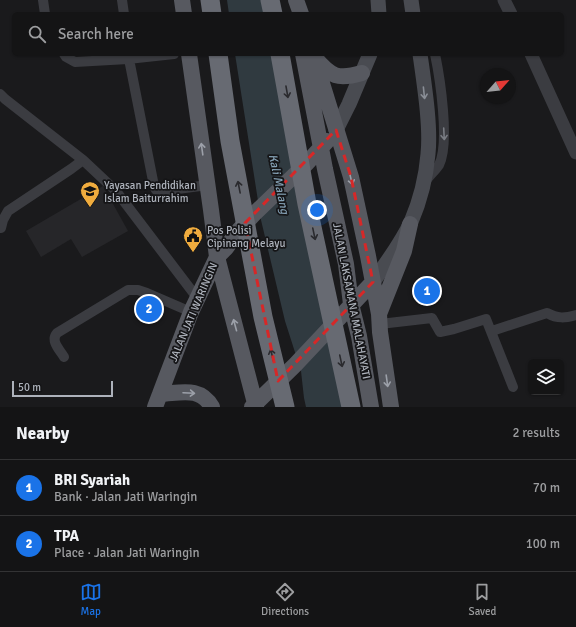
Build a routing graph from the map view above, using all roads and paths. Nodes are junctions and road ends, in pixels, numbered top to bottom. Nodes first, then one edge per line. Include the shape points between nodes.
1 (43, 0) edge
2 (122, 0) edge
3 (182, 0) edge
4 (210, 0) edge
5 (270, 0) edge
6 (292, 0) edge
7 (296, 0) edge
8 (378, 0) edge
9 (412, 0) edge
10 (504, 0) edge
11 (45, 12) edge
12 (124, 12) edge
13 (184, 12) edge
14 (212, 12) edge
15 (273, 12) edge
16 (295, 12) edge
17 (300, 12) edge
18 (379, 12) edge
19 (413, 12) edge
20 (420, 12) edge
21 (510, 12) edge
22 (65, 56) edge
23 (128, 56) edge
24 (189, 56) edge
25 (218, 56) edge
26 (280, 56) edge
27 (310, 56) edge
28 (310, 56) edge
29 (311, 56) edge
30 (369, 56) edge
31 (420, 56) edge
32 (436, 56) edge
33 (533, 56) edge
34 (362, 73) junction
35 (0, 94) edge
36 (336, 130) junction
37 (321, 148) junction
38 (576, 153) edge
39 (83, 160) junction
40 (208, 185) junction
41 (423, 185) junction
42 (410, 224) junction
43 (2, 228) dead end
44 (217, 257) junction
45 (373, 282) junction
46 (195, 305) junction
47 (346, 309) junction
48 (576, 315) edge
49 (380, 319) junction
50 (492, 331) junction
51 (64, 357) dead end
52 (513, 387) dead end
53 (157, 401) edge
54 (255, 406) edge
55 (212, 407) edge
56 (285, 407) edge
57 (352, 407) edge
58 (371, 407) edge
59 (391, 407) edge

1 - 11 street
2 - 12 street
3 - 13 main road
4 - 14 highway
5 - 15 highway
6 - 16 main road
7 - 17 main road
8 - 18 main road
9 - 19 main road
9 - 20 street
10 - 21 street
22 - 23 street via 75,62
23 - 40 street via 156,190
40 -> 24 main road
56 -> 25 highway via 263,317 231,149
26 -> 57 highway via 307,204
27 - 36 main road, JALAN LAKSAMANA MALAHAYATI
28 - 37 main road, JALAN LAKSAMANA MALAHAYATI
29 - 34 main road via 335,76 348,78
30 - 34 main road, JALAN JATI WARINGIN
31 -> 41 main road via 428,127 428,154
32 -> 41 street via 440,74 444,142 439,164
33 - 38 street
34 - 36 main road, JALAN JATI WARINGIN
35 - 39 street
36 - 37 main road, JALAN JATI WARINGIN
36 -> 45 main road, JALAN LAKSAMANA MALAHAYATI via 351,177
37 - 44 main road, JALAN JATI WARINGIN via 254,214
37 - 47 main road, JALAN LAKSAMANA MALAHAYATI via 346,264
39 - 43 street via 8,211
39 - 46 street via 116,191
40 - 44 main road
41 - 42 main road
42 - 45 main road via 394,253
42 - 49 main road via 404,251
44 - 46 main road, JALAN JATI WARINGIN
54 -> 44 main road
45 - 47 main road
45 - 49 main road, JALAN LAKSAMANA MALAHAYATI
46 - 51 street via 138,290 128,290 54,336
46 - 53 main road, JALAN JATI WARINGIN
47 - 54 main road
47 - 58 main road, JALAN LAKSAMANA MALAHAYATI via 359,336
48 - 50 street via 555,318 547,313
49 - 50 street via 432,318 440,332 486,319
49 -> 59 main road, JALAN LAKSAMANA MALAHAYATI
50 - 52 street
53 -> 55 main road via 193,392 205,397

